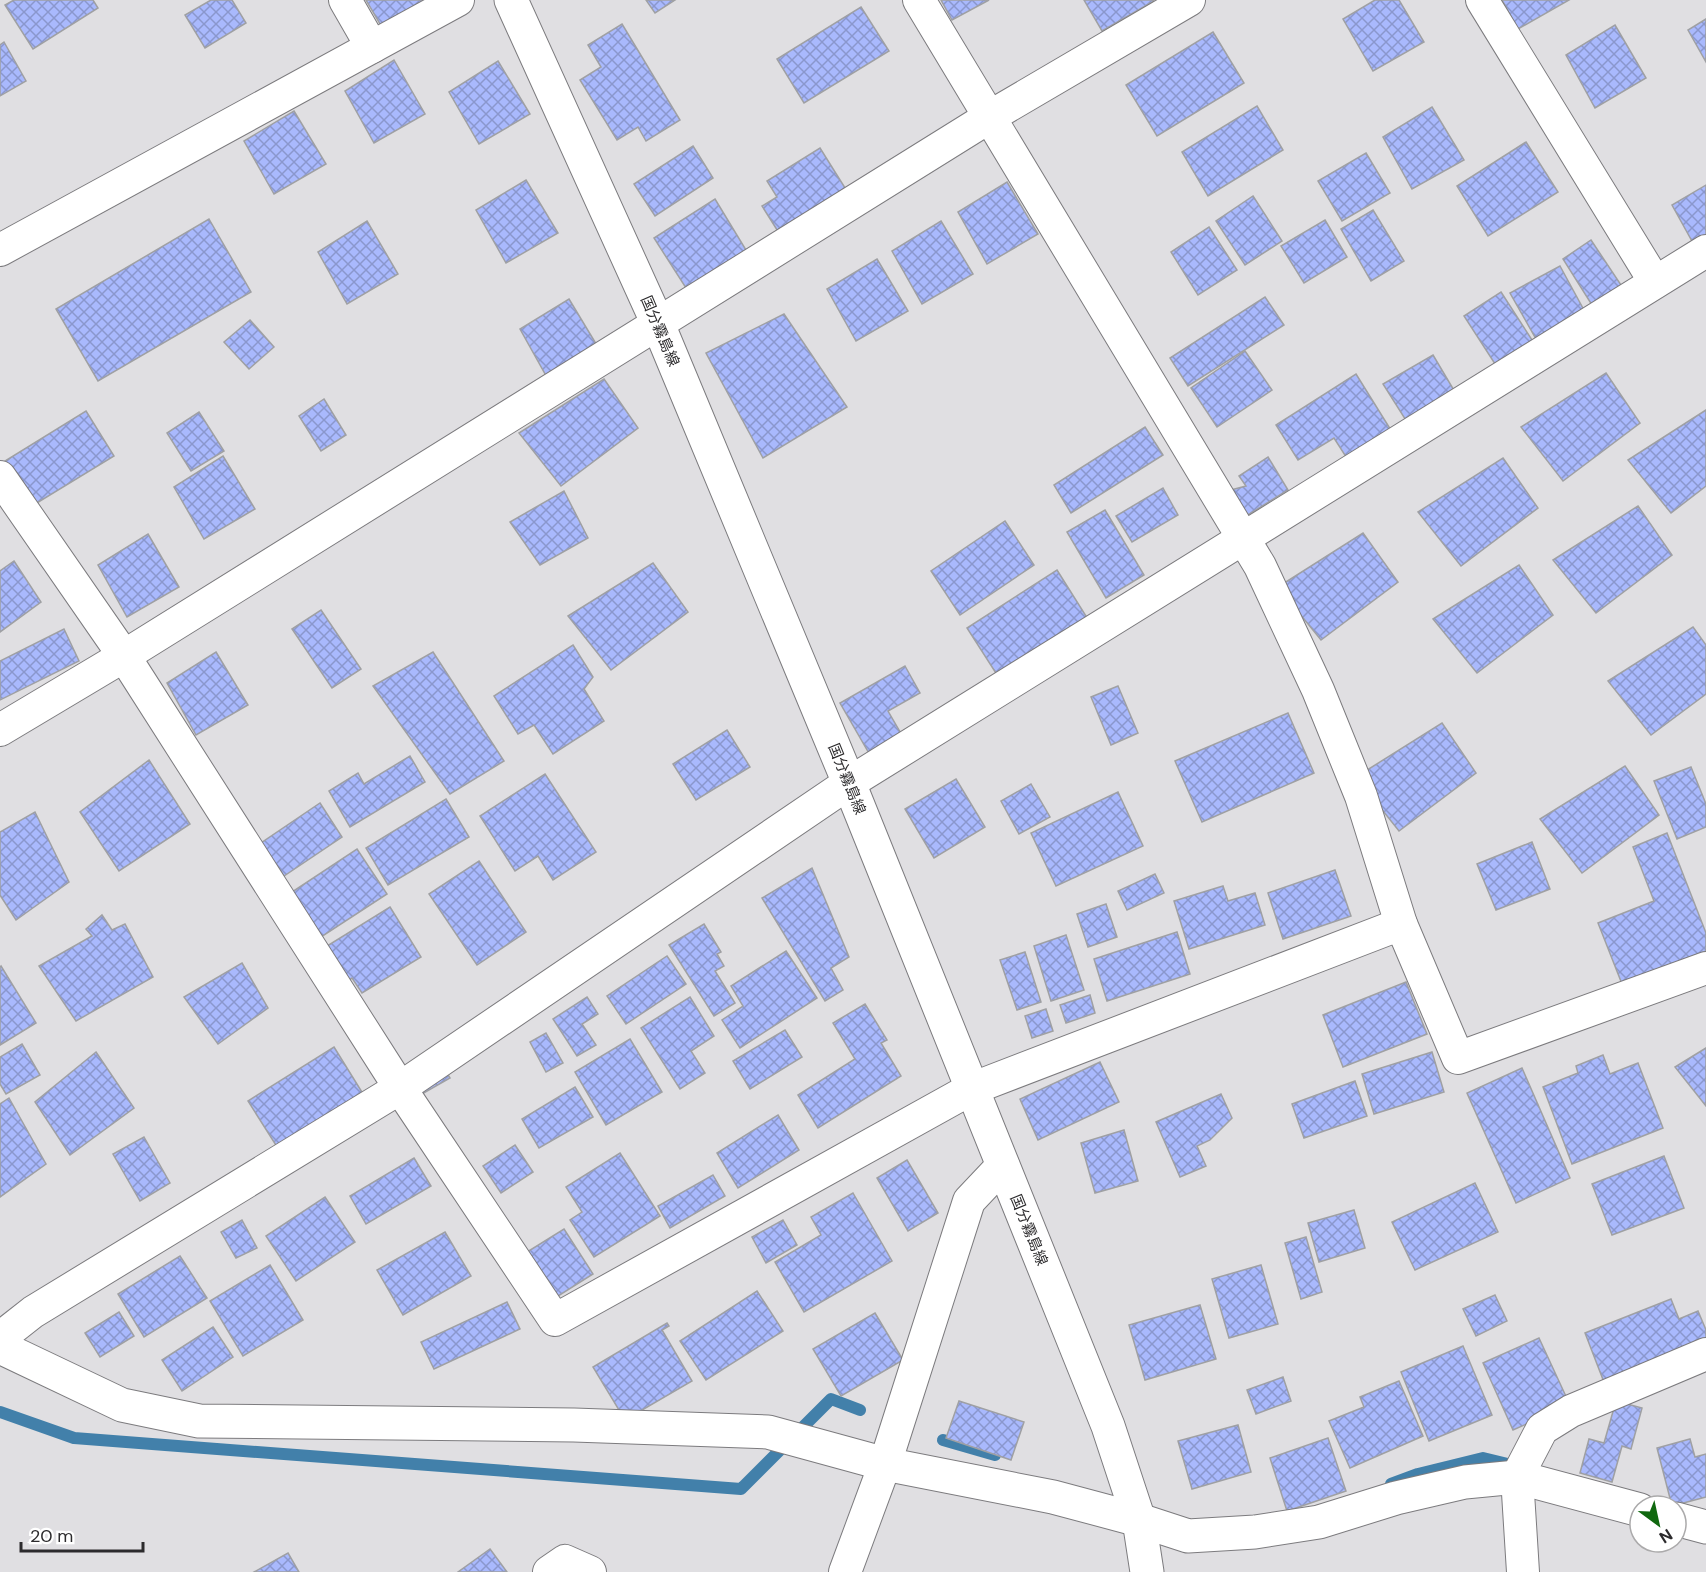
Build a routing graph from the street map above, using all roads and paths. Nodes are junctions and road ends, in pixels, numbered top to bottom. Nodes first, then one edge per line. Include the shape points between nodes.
1 (345, 0) edge
2 (458, 0) edge
3 (511, 0) edge
4 (920, 0) edge
5 (1189, 0) edge
6 (1482, 0) edge
7 (372, 47) junction
8 (991, 116) junction
9 (0, 249) edge
10 (1706, 251) edge
11 (1655, 282) junction
12 (658, 324) junction
13 (0, 477) edge
14 (1244, 536) junction
15 (124, 656) junction
16 (0, 730) edge
17 (849, 783) junction
18 (1401, 924) junction
19 (1706, 968) edge
20 (400, 1088) junction
21 (971, 1089) junction
22 (1003, 1165) junction
23 (0, 1338) edge
24 (0, 1347) edge
25 (1706, 1354) edge
26 (885, 1464) junction
27 (1517, 1477) junction
28 (1628, 1507) edge
29 (1140, 1520) junction
30 (1688, 1522) edge
31 (1706, 1527) edge
32 (549, 1572) edge
33 (590, 1572) edge
34 (845, 1572) edge
35 (1147, 1572) edge
36 (1523, 1572) edge

1 - 7 street
2 - 7 street
3 - 12 street, 国分霧島線
4 - 8 street
5 - 8 street
6 - 11 street
7 - 9 street
8 - 12 street
8 - 14 street
10 - 11 street
11 - 14 street
12 - 15 street
12 - 17 street, 国分霧島線
13 - 15 street
14 - 17 street
14 - 18 street via 1318,690 1357,785
15 - 16 street
15 - 20 street
17 - 20 street
17 - 21 street, 国分霧島線
18 - 19 street via 1458,1058
18 - 21 street
20 - 21 street via 555,1320
20 - 23 street via 33,1312
21 - 22 street, 国分霧島線
22 - 26 street via 969,1201
22 - 29 street, 国分霧島線 via 1108,1426
24 - 26 street via 122,1405 199,1422 574,1425 768,1432
25 - 27 street via 1570,1411 1542,1429
26 - 29 street via 1053,1497
26 - 34 street
27 - 28 street
27 - 29 street via 1465,1482 1319,1522 1255,1532 1188,1536
27 - 36 street
29 - 35 street, 国分霧島線
30 - 31 street
32 - 33 street via 565,1561

